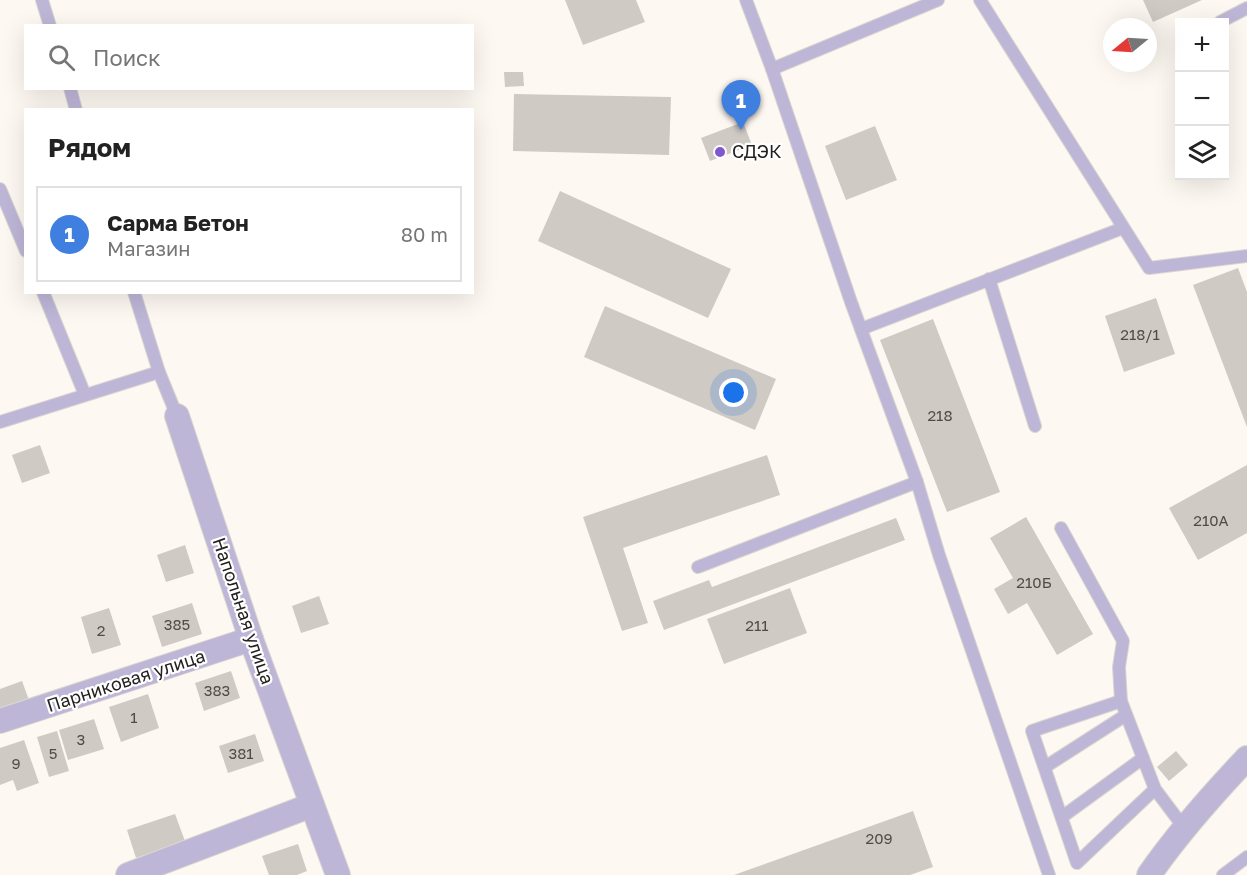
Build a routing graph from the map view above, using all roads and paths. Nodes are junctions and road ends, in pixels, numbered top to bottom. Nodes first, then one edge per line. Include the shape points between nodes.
1 (42, 0) edge
2 (746, 0) edge
3 (938, 0) edge
4 (980, 0) edge
5 (1247, 8) edge
6 (1228, 18) edge
7 (49, 24) edge
8 (772, 69) junction
9 (71, 90) edge
10 (75, 108) edge
11 (0, 189) edge
12 (1123, 228) junction
13 (24, 246) edge
14 (1247, 256) edge
15 (989, 279) junction
16 (44, 294) edge
17 (135, 294) edge
18 (861, 329) junction
19 (159, 372) junction
20 (85, 395) junction
21 (177, 416) joint
22 (0, 422) edge
23 (1035, 426) dead end
24 (917, 482) junction
25 (1061, 528) dead end
26 (698, 567) dead end
27 (251, 639) junction
28 (1121, 702) junction
29 (1126, 715) junction
30 (0, 722) edge
31 (1143, 758) junction
32 (1247, 758) edge
33 (1045, 767) junction
34 (1155, 789) junction
35 (312, 806) junction
36 (1062, 818) junction
37 (1185, 829) junction
38 (1247, 857) edge
39 (128, 875) edge
40 (338, 875) edge
41 (1049, 875) edge
42 (1149, 875) edge
43 (1222, 875) edge

1 - 7 lane
2 - 8 lane
3 - 8 lane
4 - 12 lane
5 - 6 lane
8 - 18 lane
9 - 10 lane
11 - 13 lane
12 - 14 lane via 1149,268
12 - 15 lane
15 - 18 lane
15 - 23 lane
16 - 20 lane
17 - 19 lane
18 - 24 lane
19 - 20 lane
19 - 21 lane
20 - 22 lane
21 - 27 street, Напольная улица
24 - 26 lane
24 - 41 lane
25 - 28 lane via 1123,641 1119,667
27 - 30 street, Парниковая улица
27 - 35 street, Напольная улица
28 - 29 lane
28 - 33 lane via 1032,731
29 - 31 lane
29 - 33 lane
31 - 34 lane
31 - 36 lane
32 - 37 street
33 - 36 lane
34 - 36 lane via 1077,863
34 - 37 lane
35 - 39 street
35 - 40 street, Напольная улица
37 - 42 street
38 - 43 lane

